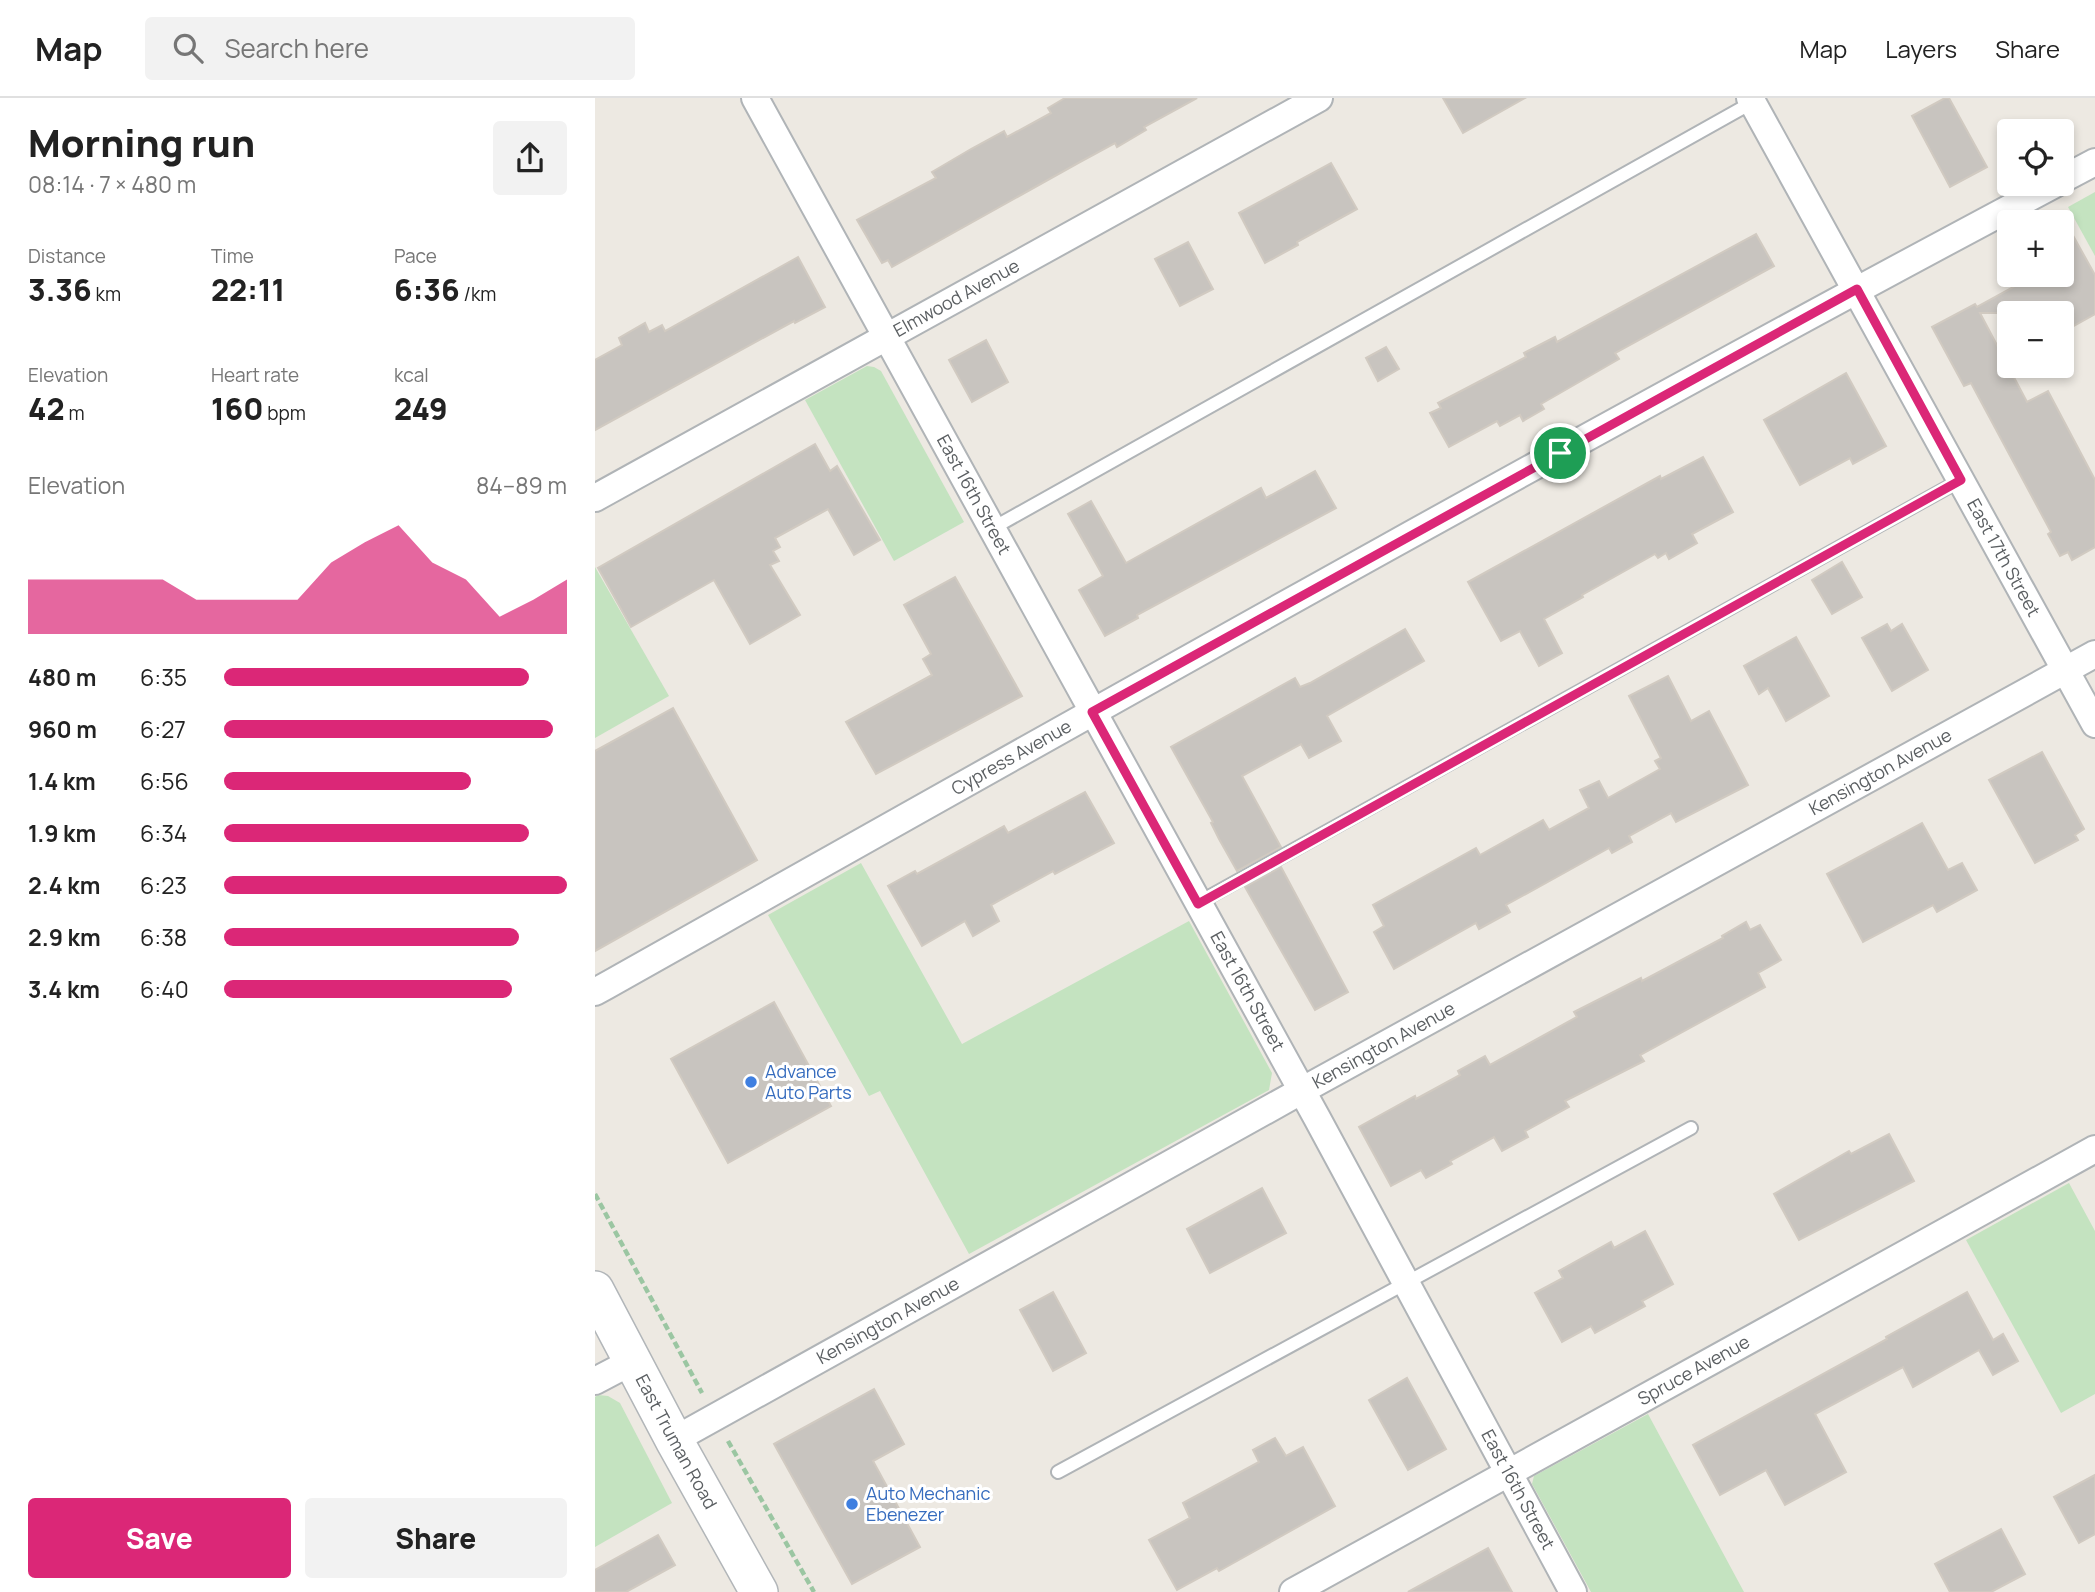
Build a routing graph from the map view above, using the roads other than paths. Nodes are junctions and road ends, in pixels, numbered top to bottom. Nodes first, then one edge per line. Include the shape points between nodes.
1 (755, 98) edge
2 (1319, 98) edge
3 (1751, 100) edge
4 (2095, 162) edge
5 (2074, 173) edge
6 (2032, 196) edge
7 (1857, 289) junction
8 (885, 337) junction
9 (1961, 480) junction
10 (595, 498) edge
11 (993, 528) junction
12 (2095, 654) edge
13 (2065, 670) junction
14 (1092, 712) junction
15 (2095, 724) edge
16 (1198, 904) junction
17 (595, 992) edge
18 (1301, 1091) junction
19 (1691, 1128) dead end
20 (2095, 1149) edge
21 (1406, 1284) junction
22 (595, 1290) edge
23 (633, 1361) junction
24 (595, 1381) edge
25 (674, 1440) junction
26 (1058, 1472) dead end
27 (1508, 1472) junction
28 (759, 1592) edge
29 (1293, 1592) edge
30 (1573, 1592) edge

1 - 8 street, East 16th Street
2 - 8 street, Elmwood Avenue
3 - 7 street, East 17th Street
3 - 11 lane
4 - 5 street
6 - 7 street, Cypress Avenue
7 - 9 street, East 17th Street
7 - 14 street, Cypress Avenue
8 - 10 street, Elmwood Avenue
8 - 11 street, East 16th Street
9 - 13 street, East 17th Street
9 - 16 lane
11 - 14 street, East 16th Street
12 - 13 street, Kensington Avenue
13 - 15 street, East 17th Street
13 - 18 street, Kensington Avenue
14 - 16 street, East 16th Street
14 - 17 street, Cypress Avenue
16 - 18 street, East 16th Street
18 - 21 street, East 16th Street
18 - 25 street, Kensington Avenue
19 - 21 lane
20 - 27 street, Spruce Avenue
21 - 26 lane
21 - 27 street, East 16th Street
22 - 23 main road, East Truman Road
23 - 24 street
23 - 25 main road, East Truman Road
25 - 28 main road, East Truman Road
27 - 29 street, Spruce Avenue
27 - 30 street, East 16th Street

